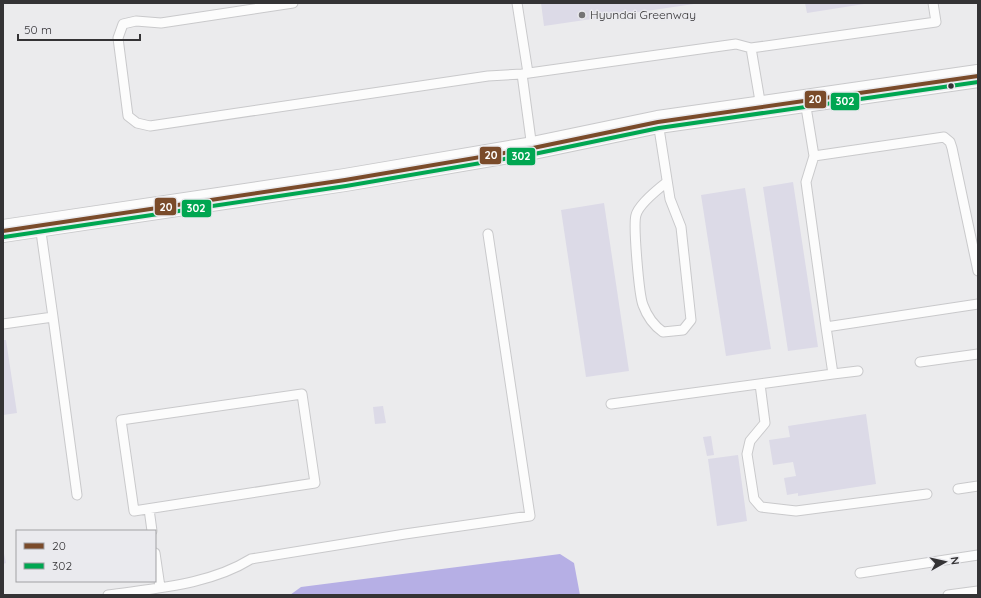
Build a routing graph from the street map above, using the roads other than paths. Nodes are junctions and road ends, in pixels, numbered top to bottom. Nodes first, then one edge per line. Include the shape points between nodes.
1 (293, 3) edge
2 (517, 3) edge
3 (933, 3) edge
4 (751, 48) junction
5 (525, 73) junction
6 (978, 76) edge
7 (805, 101) junction
8 (761, 108) junction
9 (658, 122) junction
10 (532, 148) junction
11 (814, 156) junction
12 (668, 182) junction
13 (40, 225) junction
14 (3, 231) edge
15 (488, 234) dead end
16 (978, 274) edge
17 (978, 304) edge
18 (53, 317) junction
19 (3, 324) edge
20 (826, 327) junction
21 (978, 354) edge
22 (920, 362) dead end
23 (858, 371) dead end
24 (833, 374) junction
25 (760, 384) junction
26 (611, 404) dead end
27 (978, 486) edge
28 (958, 490) dead end
29 (927, 494) dead end
30 (77, 495) dead end
31 (149, 509) junction
32 (152, 530) edge
33 (978, 555) edge
34 (156, 561) edge
35 (860, 573) dead end
36 (160, 587) junction
37 (978, 591) edge
38 (108, 595) edge
39 (948, 595) edge

1 - 5 lane via 161,23 136,21 123,24 118,38 128,116 137,123 150,126 488,76
2 - 5 lane
3 - 4 lane via 936,22
4 - 5 lane via 736,44
4 - 8 lane
5 - 10 lane
6 - 7 street
7 - 8 street
7 - 11 lane
8 - 9 street
9 - 10 street
9 - 12 lane
10 - 13 street via 345,180
11 - 16 lane via 944,137 952,148
11 - 20 lane via 806,182
12 - 12 lane via 670,199 681,227 691,320 683,330 663,332 653,324 643,304 637,263 636,215 653,192
13 - 14 street
13 - 18 lane
15 - 36 lane via 530,516 251,559 194,582
17 - 20 lane
18 - 19 lane
18 - 30 lane
20 - 24 lane
21 - 22 lane
23 - 24 lane
24 - 25 lane
25 - 26 lane
25 - 29 lane via 765,423 750,441 747,454 754,499 761,507 796,511
27 - 28 lane
31 - 31 lane via 134,511 121,420 302,394 315,482
31 - 32 lane
33 - 35 lane
34 - 36 lane
36 - 38 lane
37 - 39 lane

